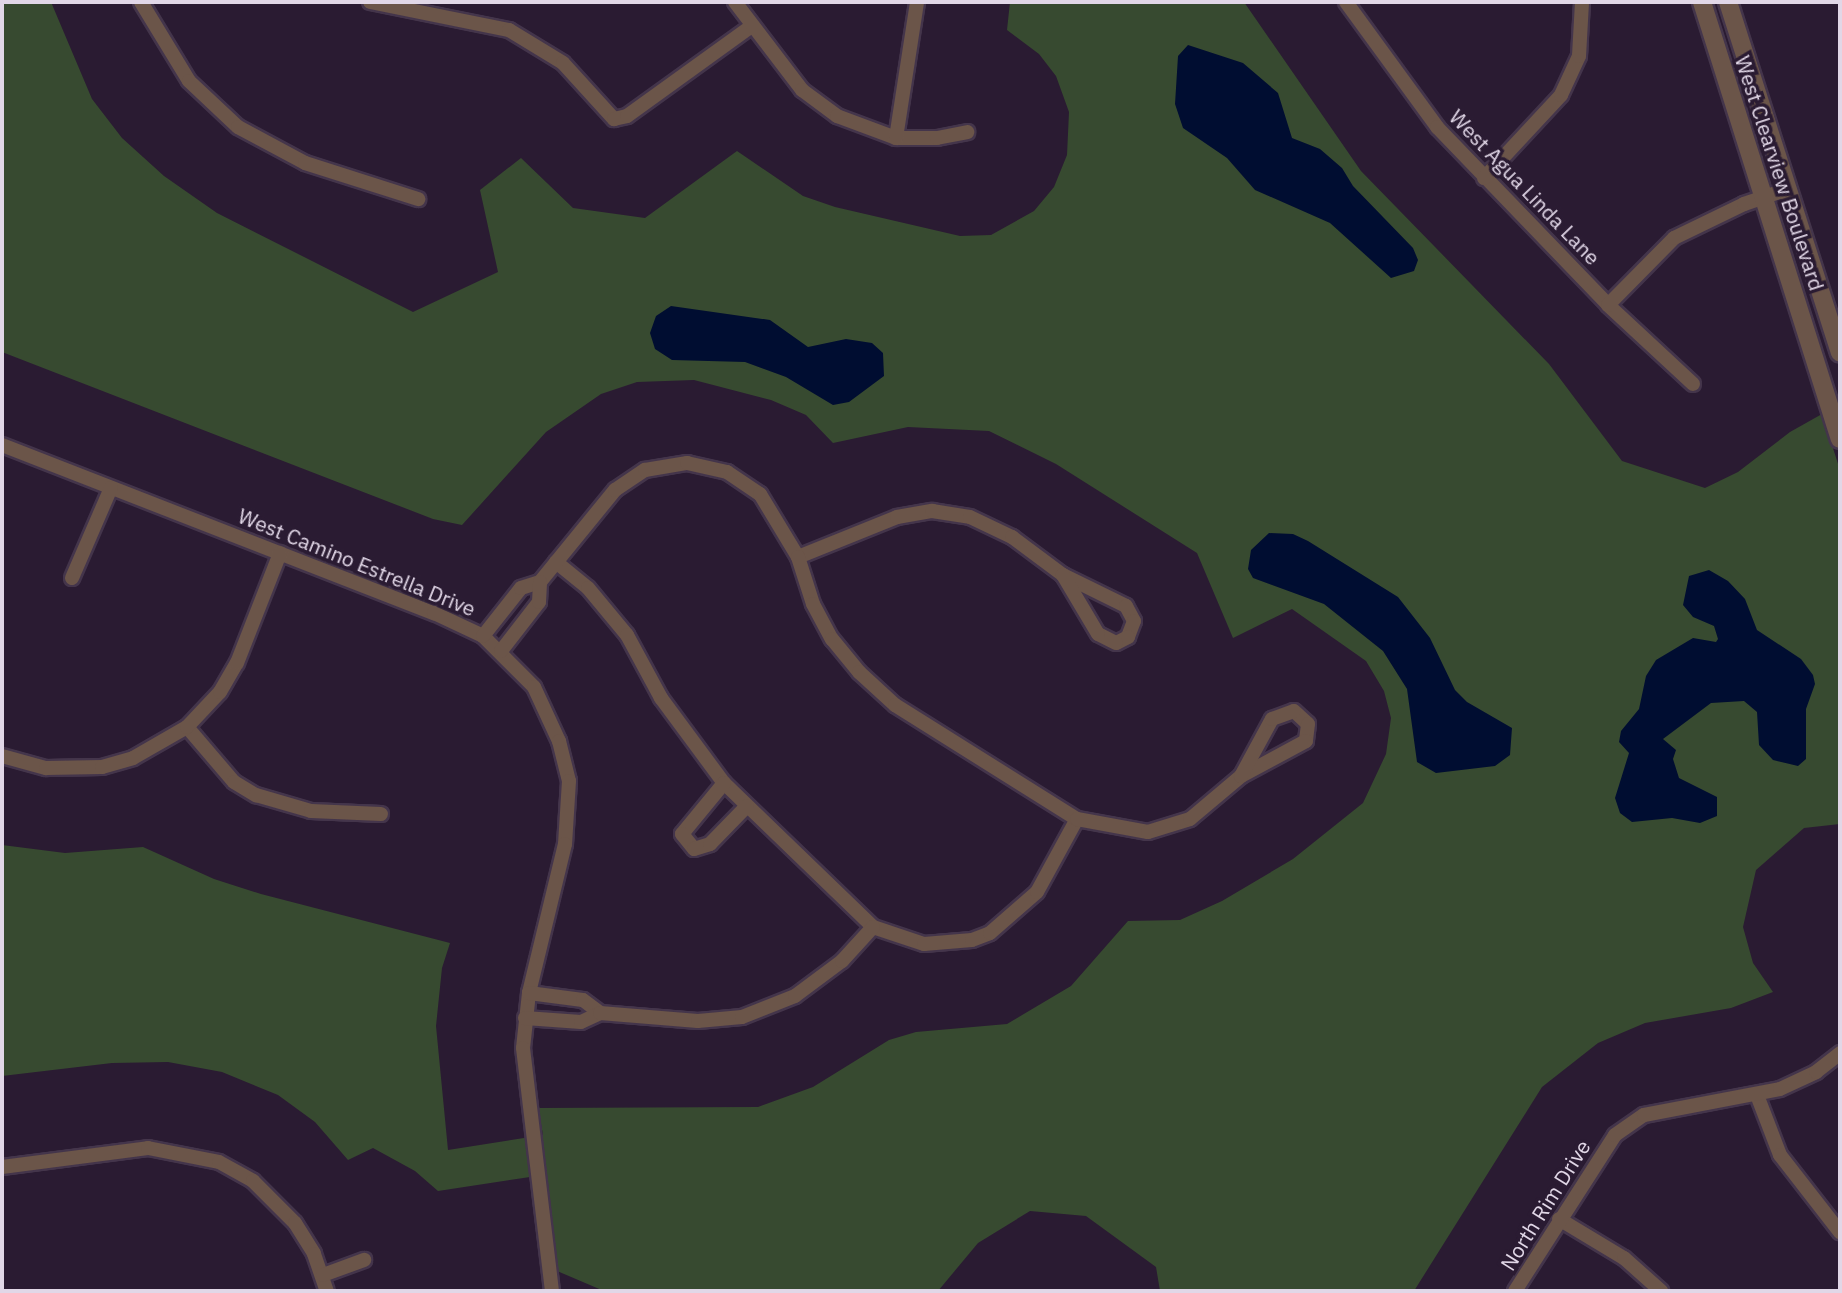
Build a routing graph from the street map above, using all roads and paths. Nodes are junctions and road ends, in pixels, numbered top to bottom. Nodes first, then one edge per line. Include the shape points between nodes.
1 (141, 2) edge
2 (370, 2) edge
3 (735, 2) edge
4 (918, 2) edge
5 (1346, 2) edge
6 (1582, 2) edge
7 (1702, 2) edge
8 (1728, 2) edge
9 (752, 26) junction
10 (967, 132) dead end
11 (896, 138) junction
12 (1484, 177) junction
13 (1788, 189) junction
14 (1762, 196) junction
15 (418, 199) dead end
16 (1608, 304) junction
17 (1840, 353) edge
18 (1693, 384) dead end
19 (1840, 439) edge
20 (2, 445) edge
21 (111, 488) junction
22 (280, 553) junction
23 (797, 557) junction
24 (556, 562) junction
25 (1063, 575) junction
26 (72, 578) dead end
27 (540, 582) junction
28 (483, 636) junction
29 (501, 651) junction
30 (187, 727) junction
31 (2, 756) edge
32 (1241, 776) junction
33 (724, 783) junction
34 (747, 806) junction
35 (381, 814) dead end
36 (1077, 820) junction
37 (873, 927) junction
38 (529, 993) junction
39 (600, 1013) junction
40 (525, 1018) junction
41 (1840, 1053) edge
42 (1757, 1095) junction
43 (2, 1167) edge
44 (1559, 1219) junction
45 (1840, 1232) edge
46 (364, 1260) dead end
47 (323, 1275) junction
48 (327, 1291) edge
49 (552, 1291) edge
50 (1515, 1291) edge
51 (1661, 1291) edge

1 - 15 street via 188,81 238,127 305,163
2 - 9 street via 509,30 563,63 614,119 627,116
3 - 9 street
4 - 11 street
5 - 12 street, West Agua Linda Lane via 1414,99
6 - 12 street via 1579,56 1561,95
7 - 14 street, West Clearview Boulevard
8 - 13 street, West Clearview Boulevard
9 - 11 street via 815,101 837,116
10 - 11 street
12 - 16 street, West Agua Linda Lane
13 - 14 street
13 - 17 street, West Clearview Boulevard
14 - 16 street via 1674,238
14 - 19 street, West Clearview Boulevard
16 - 18 street, West Agua Linda Lane
20 - 21 street, West Camino Estrella Drive
21 - 22 street, West Camino Estrella Drive
21 - 26 street
22 - 28 street, West Camino Estrella Drive
22 - 30 street via 237,663 220,692
23 - 24 street via 760,494 727,472 687,463 645,470 615,490
23 - 25 street via 897,517 932,511 970,517 991,527
23 - 36 street via 813,604 832,639 895,705
24 - 27 street
24 - 33 street via 588,588 627,635 661,698
25 - 25 street via 1098,634 1116,643 1128,637 1134,621 1126,606
27 - 28 street via 521,588
27 - 29 street via 539,602
28 - 29 street, West Camino Estrella Drive
29 - 38 street, West Camino Estrella Drive via 534,687 559,741 569,780 565,844
30 - 31 street via 133,758 102,767 46,768
30 - 35 street via 234,782 256,795 311,811
32 - 32 street via 1300,747 1309,730 1304,717 1287,711 1272,719
32 - 36 street via 1191,819 1148,832
33 - 34 street
33 - 34 street via 682,834 694,849 710,844
34 - 37 street
36 - 37 street via 1037,892 990,933 972,940 924,944
37 - 39 street via 817,981 763,1011 698,1021
38 - 39 street via 583,1000
38 - 40 street, West Camino Estrella Drive
39 - 40 street via 581,1022
40 - 49 street, West Camino Estrella Drive via 525,1069
41 - 42 street, North Rim Drive via 1816,1072
42 - 44 street, North Rim Drive via 1644,1115 1615,1135
42 - 45 street via 1780,1154
43 - 47 street via 148,1148 219,1162 253,1181 295,1223
44 - 50 street, North Rim Drive
44 - 51 street via 1625,1258
46 - 47 street
47 - 48 street

